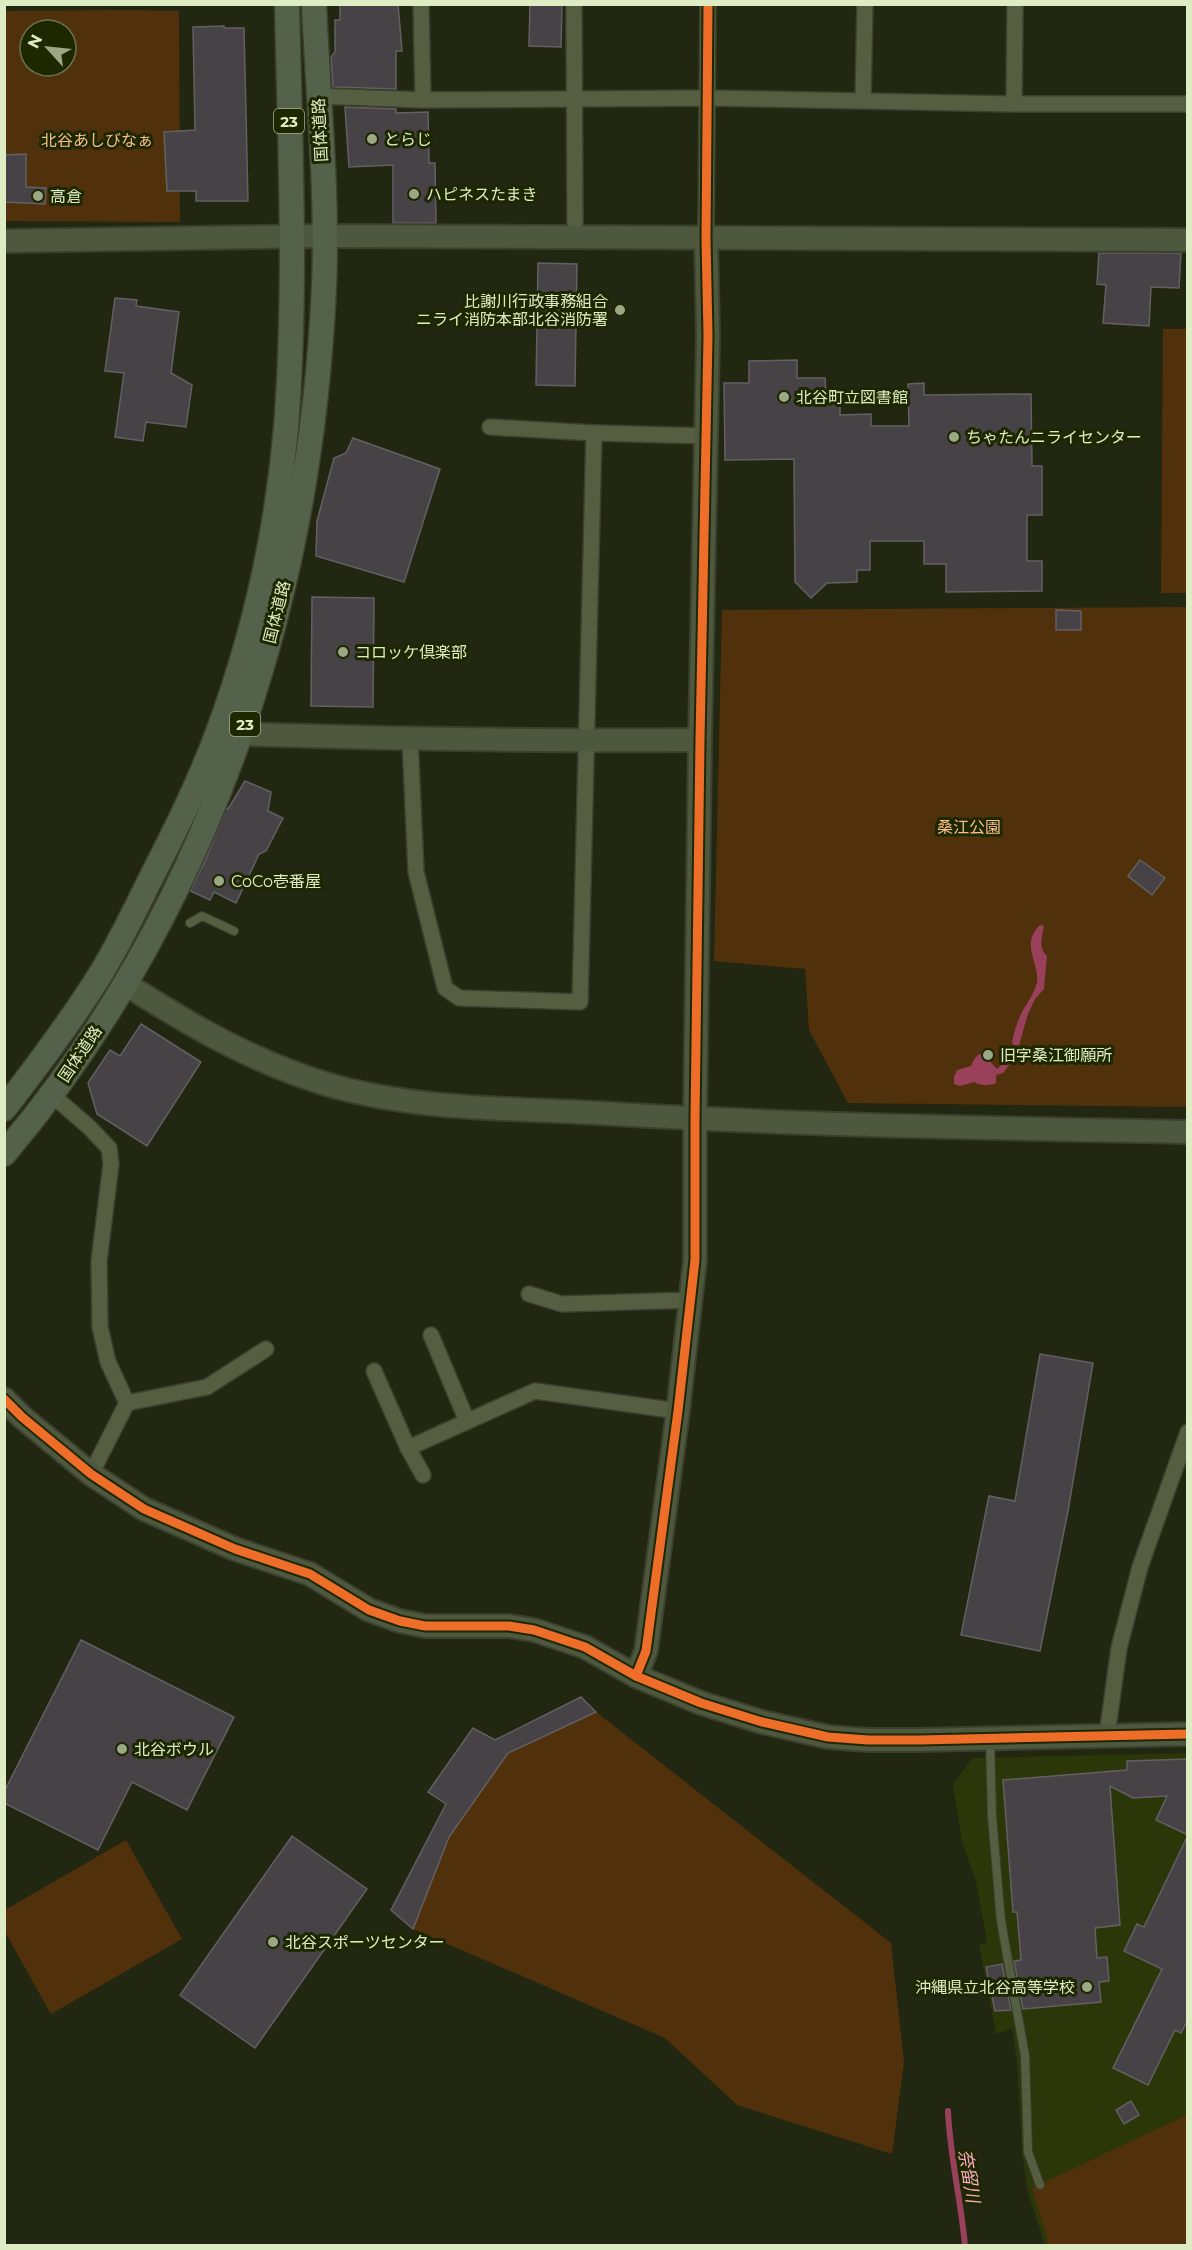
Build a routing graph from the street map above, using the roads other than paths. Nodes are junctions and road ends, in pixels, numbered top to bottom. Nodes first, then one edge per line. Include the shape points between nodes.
1 (287, 4) edge
2 (314, 4) edge
3 (421, 4) edge
4 (574, 4) edge
5 (708, 4) edge
6 (865, 4) edge
7 (1015, 4) edge
8 (318, 96) junction
9 (707, 98) junction
10 (574, 99) junction
11 (423, 100) junction
12 (863, 100) junction
13 (1014, 104) junction
14 (1188, 104) edge
15 (292, 237) junction
16 (325, 237) junction
17 (575, 238) junction
18 (706, 238) junction
19 (1188, 240) edge
20 (4, 241) edge
21 (490, 427) dead end
22 (594, 433) junction
23 (707, 436) junction
24 (242, 734) junction
25 (410, 740) junction
26 (700, 740) junction
27 (585, 742) junction
28 (190, 923) dead end
29 (234, 931) dead end
30 (126, 984) junction
31 (52, 1095) junction
32 (4, 1109) edge
33 (695, 1119) junction
34 (1188, 1132) edge
35 (4, 1154) edge
36 (529, 1294) dead end
37 (692, 1300) junction
38 (431, 1335) dead end
39 (266, 1349) dead end
40 (374, 1371) dead end
41 (4, 1399) edge
42 (127, 1403) junction
43 (678, 1411) junction
44 (467, 1421) junction
45 (1188, 1432) edge
46 (408, 1448) junction
47 (91, 1474) junction
48 (423, 1475) dead end
49 (636, 1676) junction
50 (1188, 1734) edge
51 (1107, 1735) junction
52 (990, 1738) junction
53 (1040, 2185) dead end

1 - 15 main road, 国体道路 / 23
2 - 8 main road, 国体道路 / 23
3 - 11 street
4 - 10 street
5 - 9 street
6 - 12 street
7 - 13 street
8 - 11 street
8 - 16 main road, 国体道路 / 23
9 - 10 street
9 - 12 street
9 - 18 street
10 - 11 street
10 - 17 street
12 - 13 street
13 - 14 street
15 - 16 street
15 - 20 street
15 - 32 main road, 国体道路 / 23 via 286,428 276,509 250,629 218,732 171,838 103,969 47,1054
16 - 17 street
16 - 24 main road, 国体道路 / 23 via 314,417 298,517 272,637
17 - 18 street
18 - 19 street
18 - 23 street
21 - 22 street
22 - 23 street
22 - 27 street
23 - 26 street
24 - 25 street
24 - 30 main road, 国体道路 / 23 via 200,839
25 - 27 street
25 - 27 street via 416,872 445,988 459,998 580,1002
26 - 27 street
26 - 33 street
28 - 29 lane via 202,916
30 - 31 main road, 国体道路 / 23
30 - 33 street via 239,1051 327,1084 434,1104
31 - 35 main road, 国体道路 / 23
31 - 42 street via 109,1148 111,1164 99,1261 100,1327 108,1362
33 - 34 street
33 - 37 street
36 - 37 street via 562,1304
37 - 43 street
38 - 44 street
39 - 42 street via 207,1387
40 - 46 street
41 - 47 street
42 - 47 street
43 - 44 street via 535,1391
43 - 49 street via 646,1651
44 - 46 street
45 - 51 street via 1140,1567 1119,1648
46 - 48 street
47 - 49 street via 144,1509 235,1549 310,1574 369,1610 425,1626 509,1626 534,1630 585,1647
49 - 52 street via 730,1714 809,1734 868,1740
50 - 51 street
51 - 52 street
52 - 53 lane via 1001,1921 1025,2056 1028,2152

